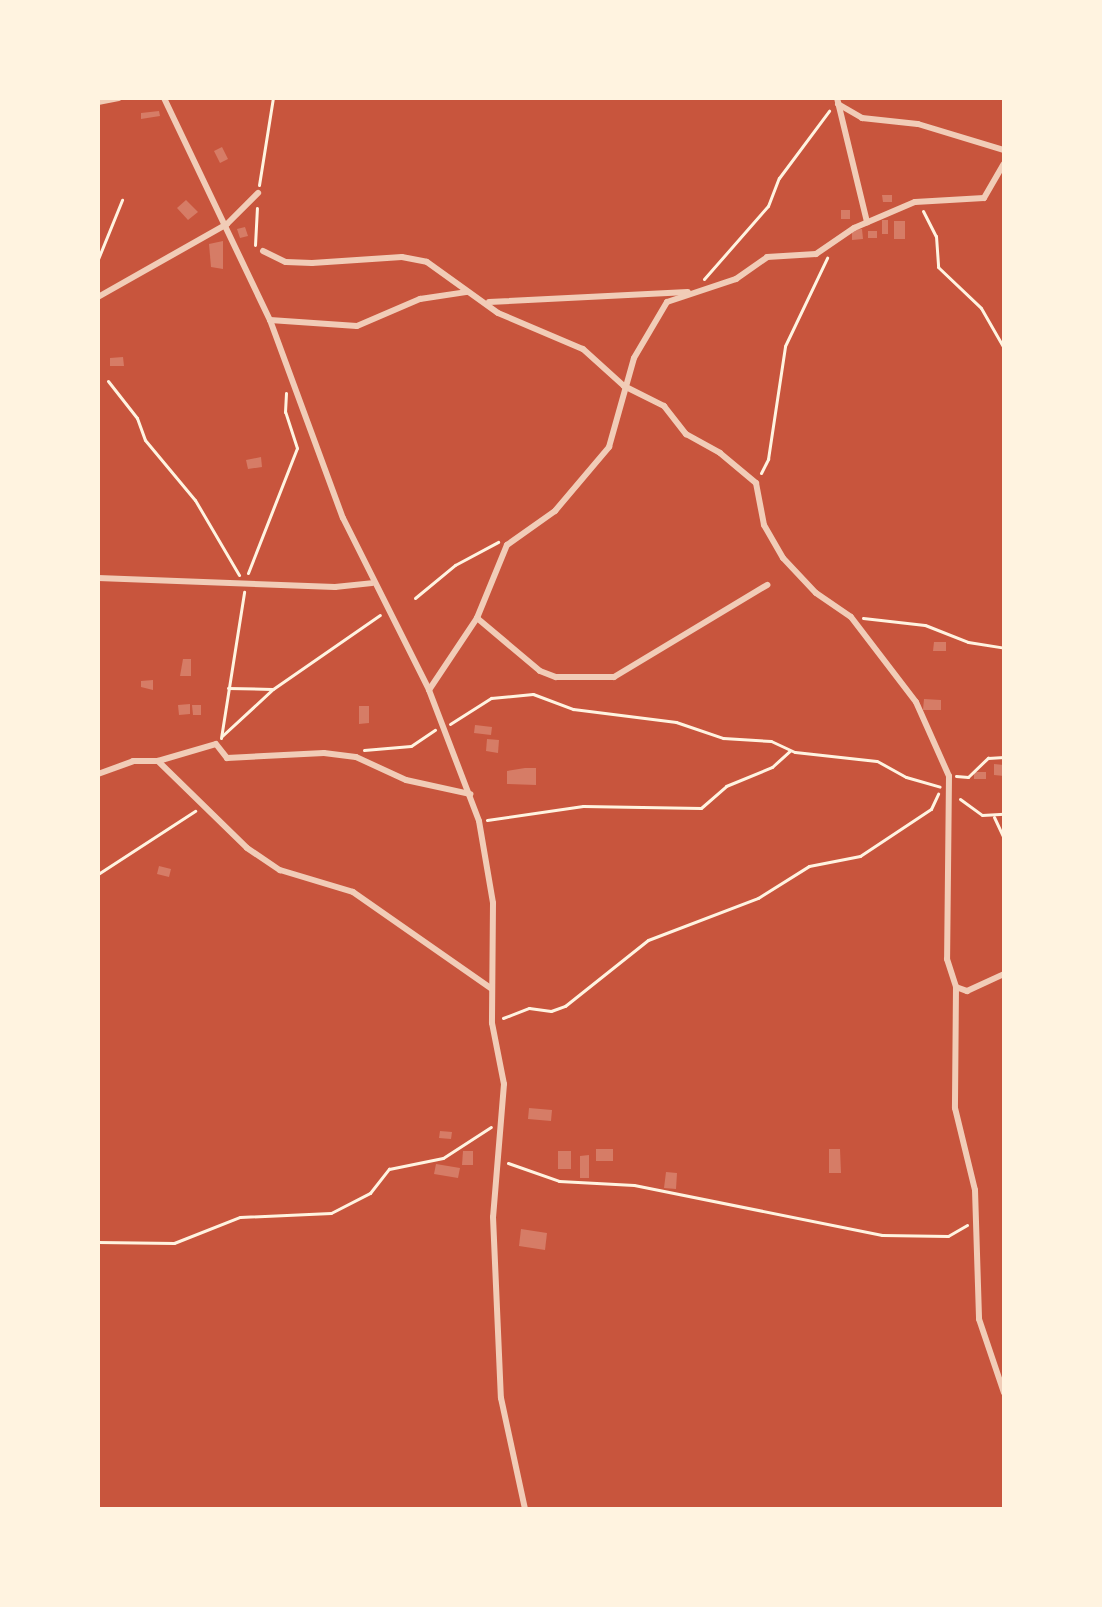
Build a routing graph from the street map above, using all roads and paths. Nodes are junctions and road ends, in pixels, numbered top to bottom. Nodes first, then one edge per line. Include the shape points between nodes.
1 (119, 98) edge
2 (164, 98) edge
3 (837, 101) edge
4 (98, 102) edge
5 (830, 108) dead end
6 (1004, 150) edge
7 (1004, 164) edge
8 (258, 193) dead end
9 (122, 200) dead end
10 (915, 202) junction
11 (867, 222) junction
12 (227, 224) junction
13 (831, 247) junction
14 (263, 251) dead end
15 (98, 259) edge
16 (470, 292) junction
17 (689, 292) junction
18 (98, 297) edge
19 (489, 302) junction
20 (270, 320) junction
21 (1004, 348) edge
22 (287, 369) junction
23 (108, 381) dead end
24 (624, 386) junction
25 (756, 483) junction
26 (517, 535) junction
27 (98, 578) edge
28 (372, 583) junction
29 (245, 585) junction
30 (767, 585) dead end
31 (415, 598) dead end
32 (389, 606) junction
33 (851, 617) junction
34 (477, 618) junction
35 (1004, 648) edge
36 (228, 688) junction
37 (273, 689) junction
38 (429, 690) junction
39 (443, 727) junction
40 (222, 736) junction
41 (216, 744) junction
42 (790, 750) junction
43 (353, 751) dead end
44 (1004, 757) edge
45 (158, 761) junction
46 (98, 774) edge
47 (949, 776) junction
48 (942, 786) junction
49 (470, 794) junction
50 (203, 806) junction
51 (1004, 814) edge
52 (994, 817) junction
53 (479, 821) junction
54 (1004, 838) edge
55 (98, 874) edge
56 (1004, 974) edge
57 (956, 987) junction
58 (492, 989) junction
59 (492, 1023) junction
60 (503, 1116) junction
61 (500, 1161) junction
62 (973, 1217) junction
63 (98, 1242) edge
64 (1004, 1393) edge
65 (525, 1509) edge

1 - 4 street
2 - 12 street
3 - 6 street via 862,118 918,124
3 - 11 street
5 - 17 path via 779,178 768,206 719,267
7 - 10 street via 984,198
8 - 12 street
9 - 15 path
10 - 11 street
10 - 21 path via 933,228 938,267 981,308
11 - 13 street
12 - 18 street
12 - 20 street
13 - 17 street via 816,254 767,257 736,279
13 - 25 path via 785,346 768,459
14 - 16 street via 286,262 414,259 427,262
16 - 19 street
16 - 20 street via 420,299 357,326
17 - 19 street
17 - 24 street via 667,302 657,314
19 - 24 street via 498,313 583,349
20 - 22 street
22 - 28 street
22 - 29 path via 285,407 297,448
23 - 29 path via 137,418 145,440 195,500
24 - 25 street via 664,406 686,434
24 - 26 street via 609,447 555,511
25 - 33 street via 764,525 783,558 816,593
26 - 31 path via 455,565
26 - 34 street via 497,560
27 - 29 street
28 - 29 street
28 - 32 street
29 - 36 path
30 - 34 street via 614,677 556,677 540,671
32 - 37 path
32 - 38 street
33 - 35 path via 925,625 968,642
33 - 47 street via 916,702
34 - 38 street
36 - 37 path
36 - 40 path
37 - 40 path
38 - 39 street
39 - 42 path via 491,698 533,694 573,709 676,722 723,738 771,741
39 - 43 path via 411,746
39 - 49 street
40 - 41 path
41 - 45 street
41 - 49 street via 227,758 356,757 406,780
42 - 48 path via 877,761 906,777
42 - 53 path via 772,767 726,786 701,808 583,806
44 - 47 path via 988,758 968,777
45 - 46 street via 133,761
45 - 50 street via 195,792
47 - 48 street
48 - 52 path via 972,811
48 - 57 street via 951,916 947,959
48 - 59 path via 931,809 860,856 809,866 758,898 648,940 565,1006 551,1011 529,1008
49 - 53 street
50 - 55 path
50 - 58 street via 247,848 280,870 353,892
51 - 52 path
52 - 54 path
53 - 58 street via 493,903
56 - 57 street via 967,991
57 - 62 street via 953,1090 975,1190
58 - 59 street
59 - 60 street via 504,1084
60 - 61 street
60 - 63 path via 474,1142 443,1158 389,1169 370,1193 348,1208 298,1218 240,1217 174,1243
61 - 62 path via 559,1181 634,1185 882,1235 948,1236 961,1233
61 - 65 street via 493,1217 501,1398
62 - 64 street via 979,1319

